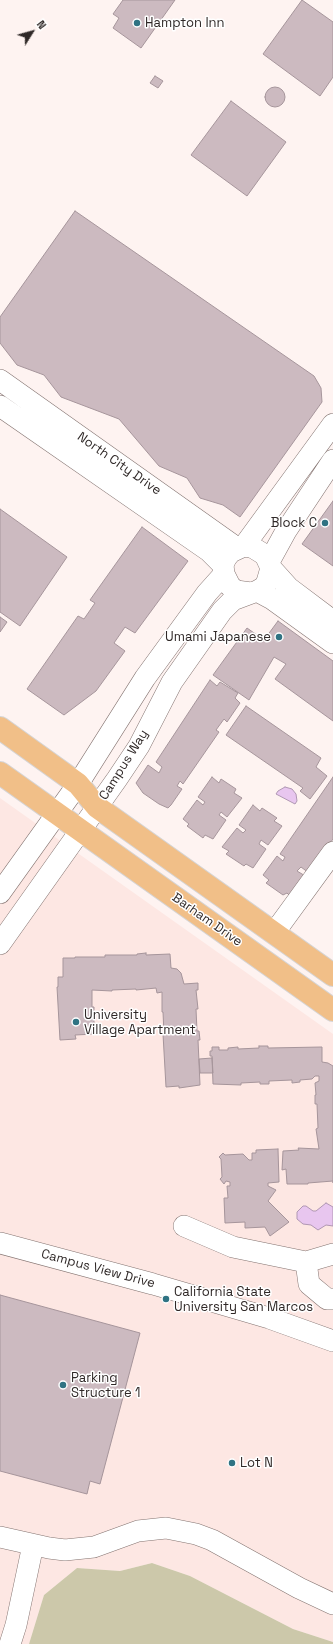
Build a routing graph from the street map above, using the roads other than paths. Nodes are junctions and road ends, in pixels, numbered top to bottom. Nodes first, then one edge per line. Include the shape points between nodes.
1 (0, 380) edge
2 (0, 406) edge
3 (333, 424) edge
4 (333, 460) edge
5 (240, 547) junction
6 (270, 565) junction
7 (224, 570) junction
8 (254, 592) junction
9 (333, 620) edge
10 (333, 643) edge
11 (0, 728) edge
12 (0, 773) edge
13 (78, 784) junction
14 (97, 807) junction
15 (57, 813) junction
16 (81, 830) junction
17 (333, 852) edge
18 (0, 892) edge
19 (267, 928) junction
20 (0, 944) edge
21 (331, 974) edge
22 (333, 1010) edge
23 (184, 1226) dead end
24 (0, 1242) edge
25 (333, 1254) edge
26 (306, 1262) junction
27 (333, 1299) edge
28 (333, 1342) edge
29 (0, 1537) edge
30 (33, 1545) junction
31 (333, 1604) edge
32 (10, 1644) edge

1 - 5 street, North City Drive
2 - 7 street, North City Drive via 209,551
3 - 5 street
4 - 6 street via 286,531
5 - 6 street via 252,546 259,550
5 - 7 street via 231,552
6 - 8 street via 267,582 264,587
6 - 9 street via 289,588
7 - 8 street via 226,580 236,591
7 - 13 street via 145,678
8 - 10 street via 272,599
8 - 14 street, Campus Way via 233,600 222,611 172,682 139,746
11 - 13 main road
12 - 15 main road
13 - 14 main road
13 - 15 street
14 - 16 street, Campus Way
14 - 19 main road
15 - 16 main road, Barham Drive
15 - 18 street
16 - 20 street, Campus Way
16 - 22 main road, Barham Drive
17 - 19 street
19 - 21 main road
23 - 26 street via 233,1247
24 - 28 street, Campus View Drive via 269,1318
25 - 26 street
26 - 27 street via 309,1284 327,1299
29 - 30 street
30 - 31 street via 65,1550 88,1548 138,1531 166,1528 212,1540
30 - 32 street

